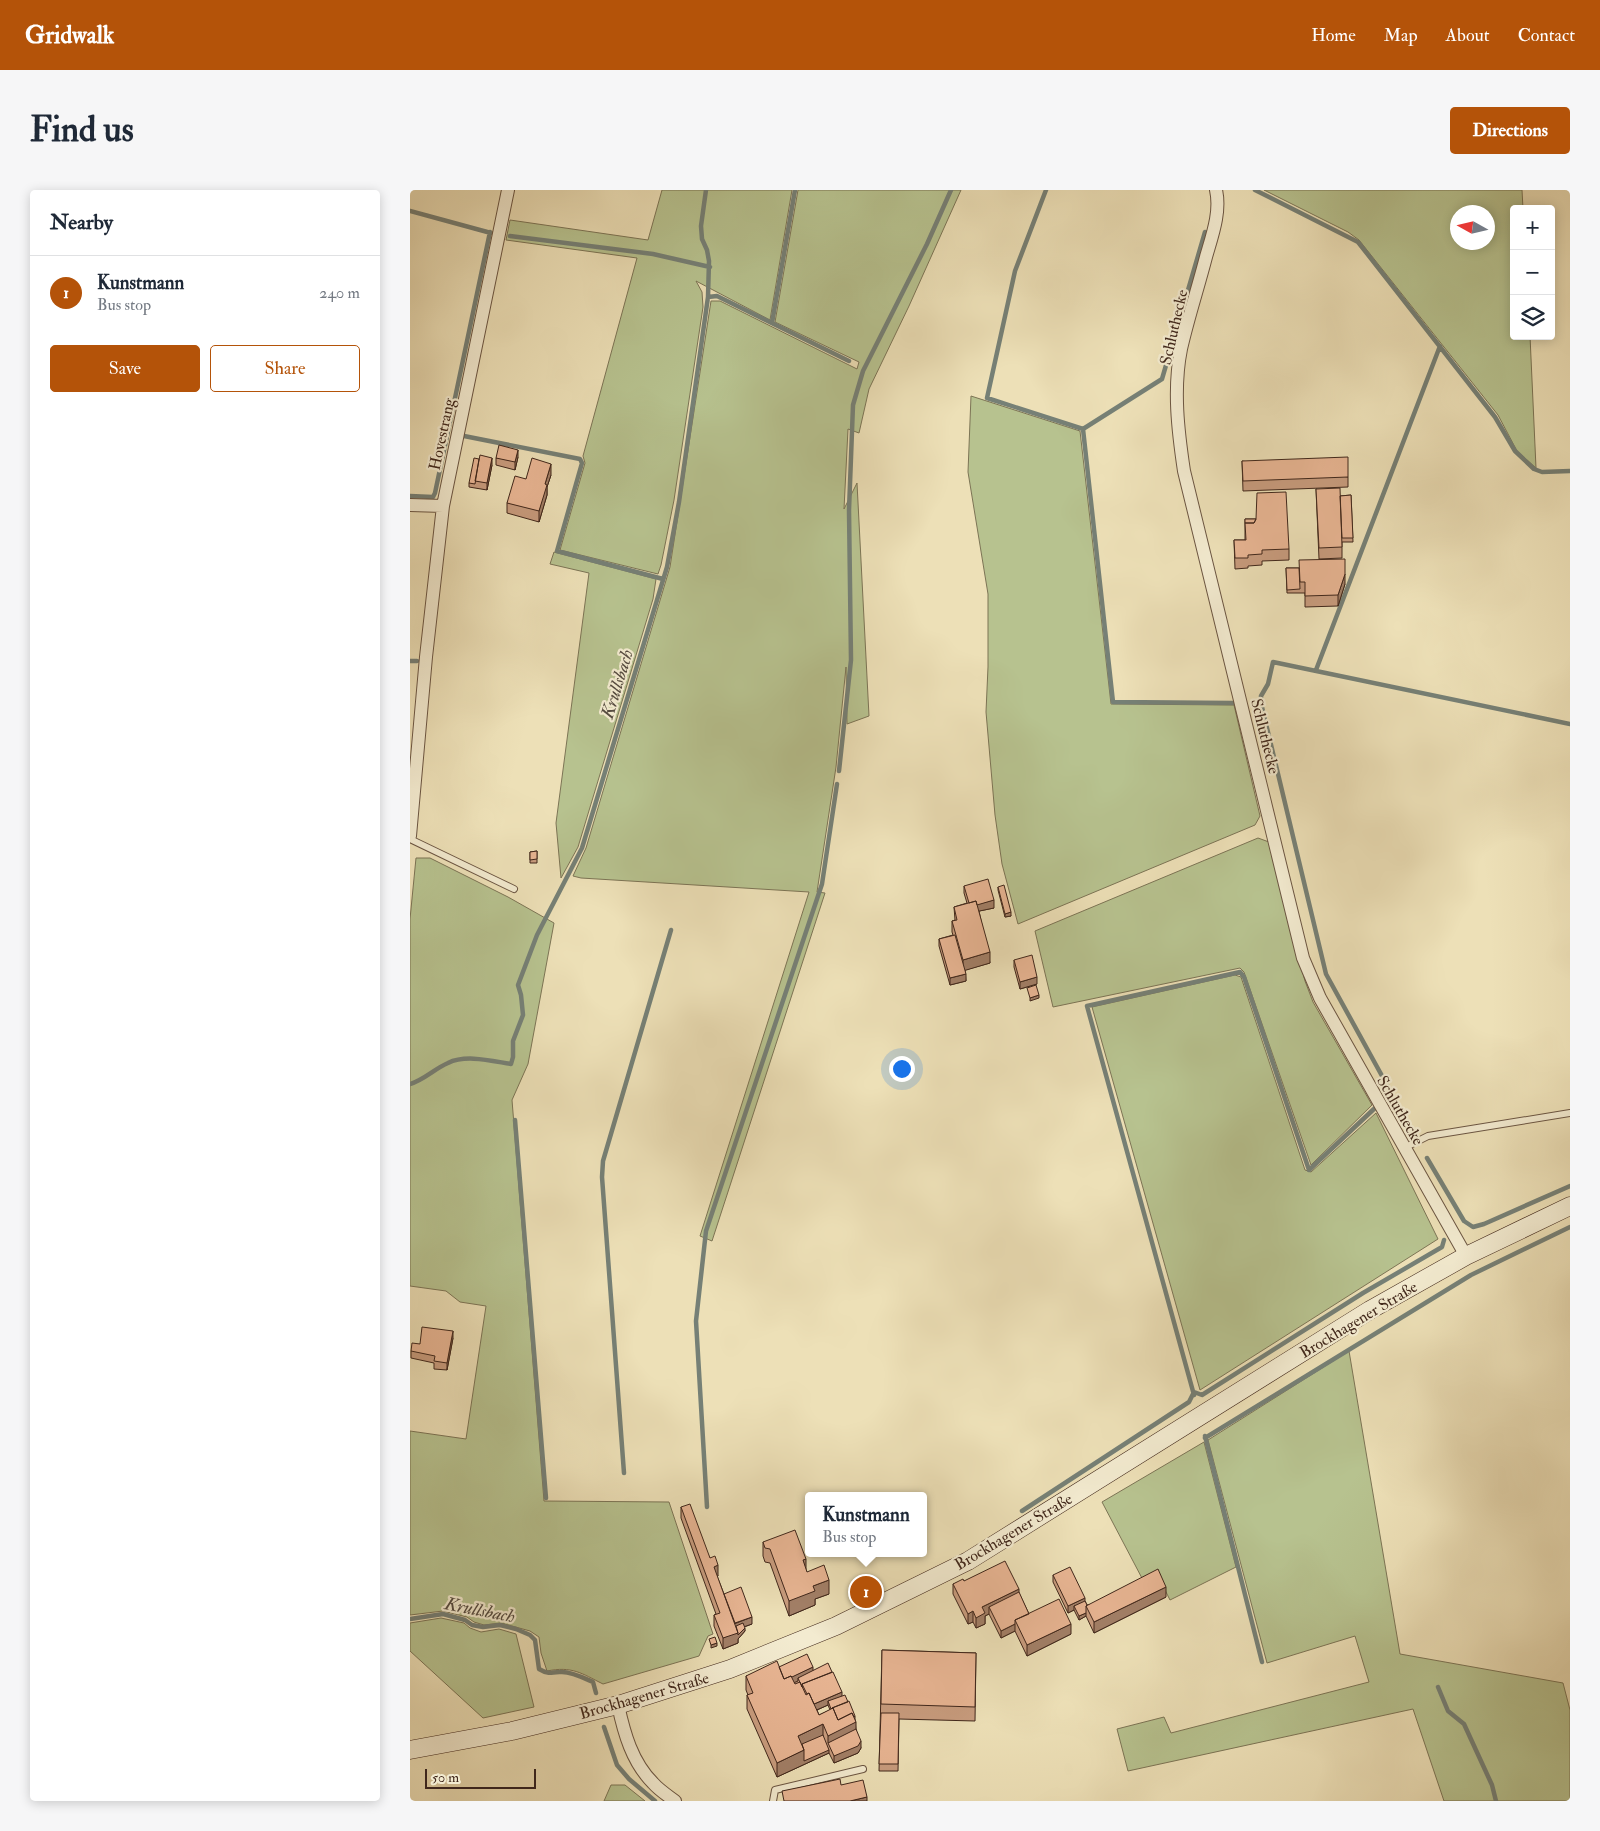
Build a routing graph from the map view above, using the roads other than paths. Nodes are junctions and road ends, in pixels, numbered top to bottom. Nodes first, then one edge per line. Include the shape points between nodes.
1 (508, 190) edge
2 (1216, 190) edge
3 (410, 505) edge
4 (443, 506) junction
5 (410, 838) edge
6 (514, 889) dead end
7 (1570, 1112) edge
8 (1404, 1148) junction
9 (1570, 1206) edge
10 (1466, 1256) junction
11 (618, 1705) junction
12 (410, 1750) edge
13 (863, 1768) dead end
14 (674, 1801) edge
15 (773, 1801) edge

1 - 4 street, Hovestrang
2 - 8 street, Schluthecke via 1215,227 1181,351 1177,428 1184,471 1303,958 1320,998
3 - 4 street
4 - 5 street, Hovestrang
5 - 6 lane
7 - 8 lane via 1428,1136
8 - 10 street, Schluthecke
9 - 10 main road, Brockhagener Straße
10 - 11 main road, Brockhagener Straße via 1370,1310 968,1561 836,1626 783,1648 730,1669
11 - 12 main road, Brockhagener Straße via 512,1731
11 - 14 street via 624,1734 639,1766 653,1784
13 - 15 lane via 775,1790

